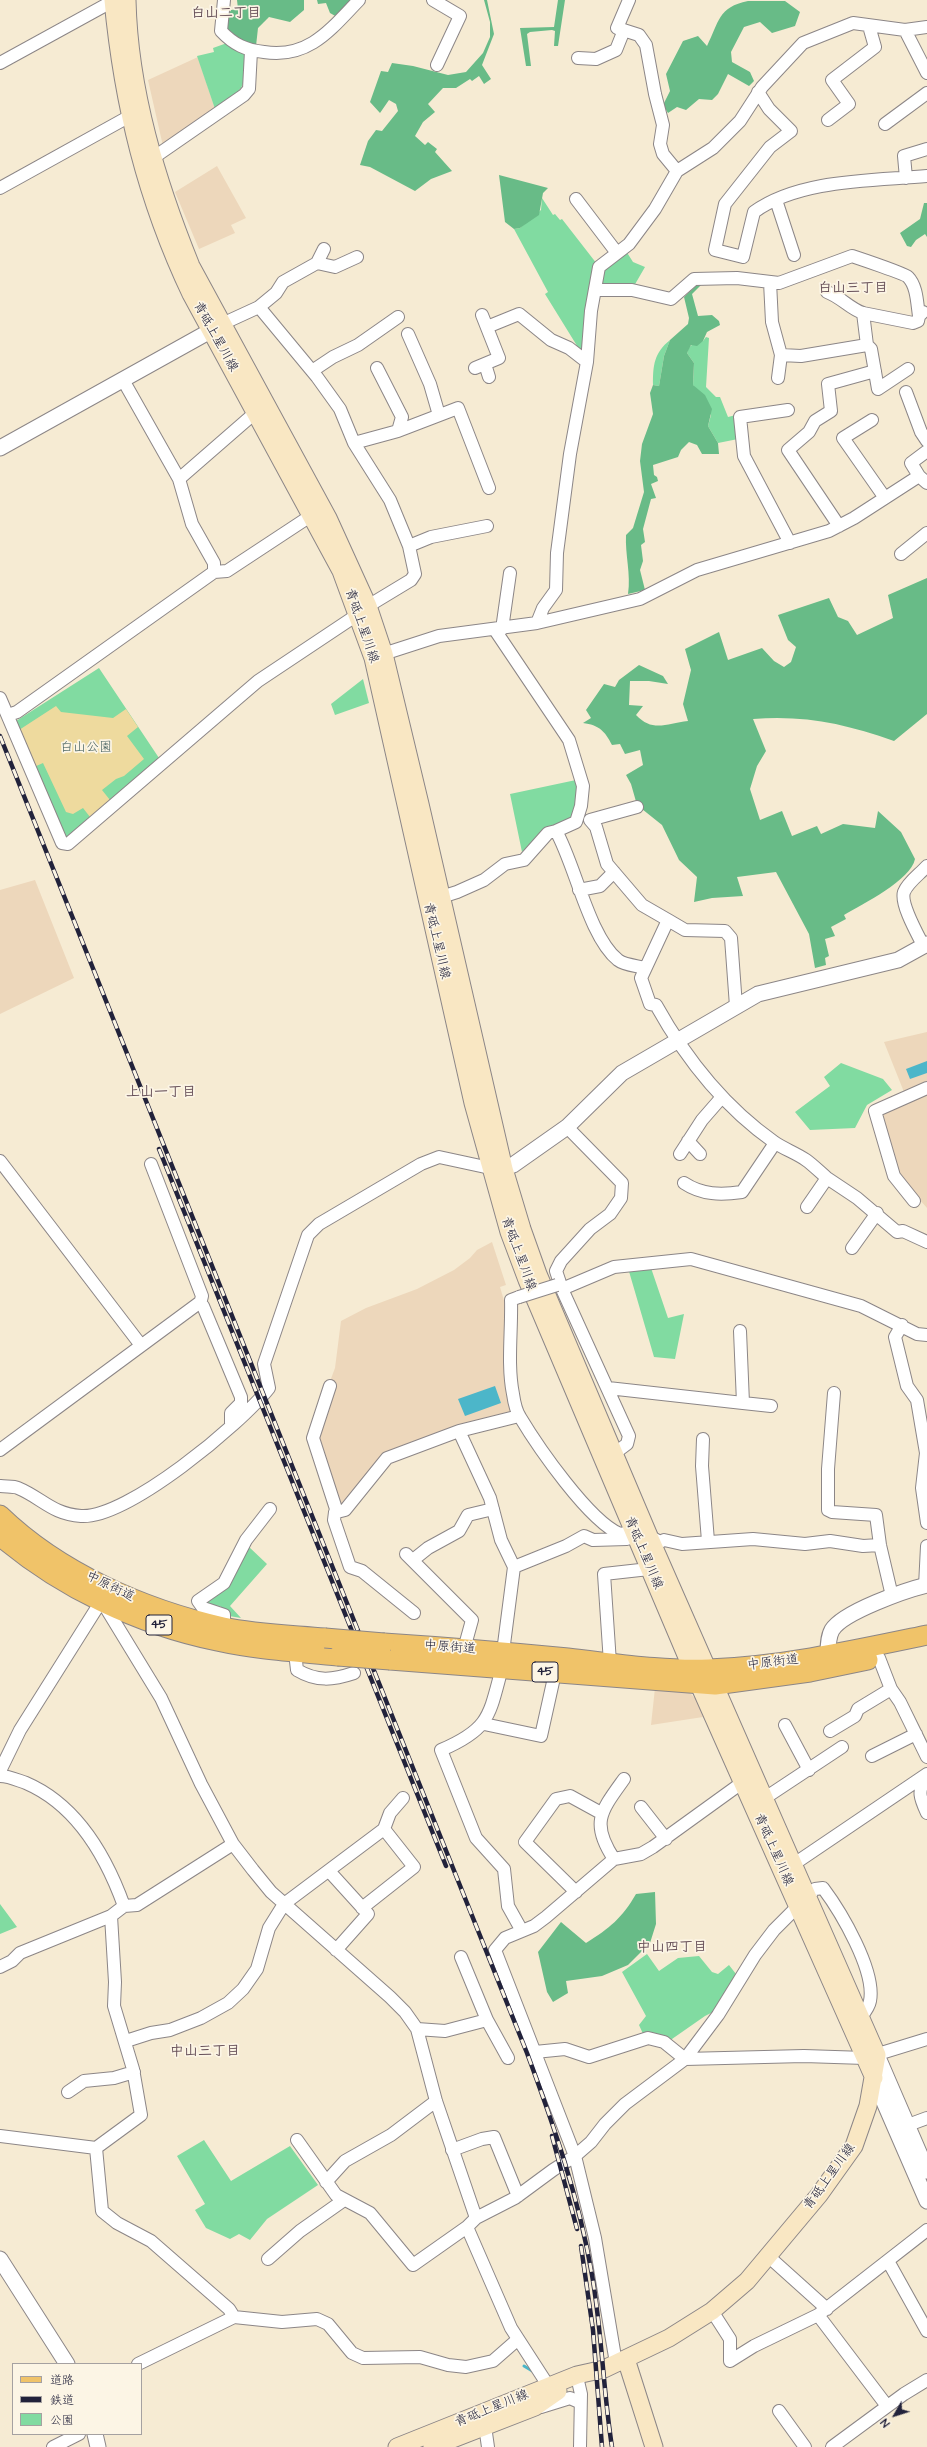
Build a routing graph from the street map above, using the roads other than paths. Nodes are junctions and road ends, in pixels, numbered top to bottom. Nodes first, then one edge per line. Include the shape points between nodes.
1 (117, 0) edge
2 (224, 0) edge
3 (359, 0) edge
4 (433, 0) edge
5 (629, 0) edge
6 (869, 26) junction
7 (927, 27) edge
8 (624, 30) junction
9 (905, 30) junction
10 (251, 51) junction
11 (578, 58) dead end
12 (0, 63) edge
13 (437, 65) dead end
14 (927, 73) edge
15 (758, 92) junction
16 (927, 93) edge
17 (130, 116) junction
18 (828, 120) dead end
19 (885, 124) dead end
20 (927, 149) edge
21 (153, 158) junction
22 (677, 171) junction
23 (927, 176) edge
24 (906, 178) junction
25 (0, 188) edge
26 (576, 199) dead end
27 (776, 200) junction
28 (324, 249) dead end
29 (616, 253) junction
30 (794, 255) dead end
31 (357, 257) dead end
32 (317, 263) junction
33 (770, 282) junction
34 (596, 290) junction
35 (827, 292) dead end
36 (259, 307) junction
37 (863, 313) junction
38 (482, 315) dead end
39 (398, 317) dead end
40 (487, 326) junction
41 (217, 327) junction
42 (408, 334) dead end
43 (867, 345) junction
44 (781, 355) junction
45 (586, 362) junction
46 (377, 368) dead end
47 (908, 369) dead end
48 (312, 371) junction
49 (875, 371) junction
50 (489, 377) dead end
51 (778, 378) dead end
52 (123, 380) junction
53 (906, 392) dead end
54 (788, 410) dead end
55 (256, 412) junction
56 (439, 415) junction
57 (872, 420) dead end
58 (398, 431) junction
59 (927, 441) edge
60 (354, 443) junction
61 (0, 448) edge
62 (927, 451) edge
63 (179, 479) junction
64 (923, 480) edge
65 (489, 488) dead end
66 (885, 498) junction
67 (312, 515) junction
68 (487, 526) dead end
69 (839, 526) junction
70 (927, 533) edge
71 (790, 543) junction
72 (409, 546) junction
73 (901, 554) dead end
74 (214, 572) junction
75 (510, 573) dead end
76 (362, 610) junction
77 (537, 623) junction
78 (498, 630) junction
79 (378, 656) junction
80 (0, 698) edge
81 (8, 715) junction
82 (637, 807) dead end
83 (590, 820) junction
84 (576, 822) junction
85 (556, 832) junction
86 (927, 866) edge
87 (614, 872) junction
88 (579, 890) junction
89 (434, 900) junction
90 (668, 920) junction
91 (925, 945) edge
92 (645, 968) junction
93 (736, 1006) junction
94 (676, 1041) junction
95 (927, 1088) edge
96 (722, 1097) junction
97 (567, 1127) junction
98 (688, 1141) junction
99 (775, 1143) junction
100 (680, 1154) dead end
101 (700, 1154) dead end
102 (0, 1162) edge
103 (151, 1164) dead end
104 (497, 1169) junction
105 (826, 1178) junction
106 (684, 1184) dead end
107 (914, 1201) dead end
108 (807, 1207) dead end
109 (877, 1213) junction
110 (927, 1242) edge
111 (852, 1248) dead end
112 (560, 1286) junction
113 (200, 1304) junction
114 (902, 1326) junction
115 (740, 1331) dead end
116 (927, 1335) edge
117 (140, 1344) junction
118 (330, 1386) dead end
119 (608, 1388) junction
120 (834, 1393) dead end
121 (743, 1403) junction
122 (771, 1406) dead end
123 (519, 1416) junction
124 (231, 1425) junction
125 (459, 1431) junction
126 (703, 1439) dead end
127 (0, 1450) edge
128 (615, 1453) junction
129 (0, 1486) edge
130 (270, 1509) dead end
131 (493, 1509) junction
132 (337, 1512) junction
133 (0, 1515) edge
134 (927, 1523) edge
135 (640, 1535) junction
136 (0, 1536) edge
137 (708, 1541) junction
138 (880, 1545) junction
139 (927, 1546) edge
140 (514, 1567) junction
141 (649, 1569) junction
142 (926, 1586) edge
143 (106, 1594) junction
144 (892, 1596) junction
145 (414, 1613) dead end
146 (224, 1627) junction
147 (927, 1635) edge
148 (927, 1648) edge
149 (464, 1649) junction
150 (387, 1651) junction
151 (295, 1652) junction
152 (828, 1655) junction
153 (879, 1658) junction
154 (502, 1660) junction
155 (610, 1663) junction
156 (354, 1673) dead end
157 (555, 1673) junction
158 (704, 1677) junction
159 (891, 1689) junction
160 (484, 1724) junction
161 (785, 1725) dead end
162 (830, 1731) dead end
163 (916, 1734) junction
164 (842, 1747) dead end
165 (872, 1756) dead end
166 (927, 1757) edge
167 (809, 1770) junction
168 (0, 1771) edge
169 (927, 1774) edge
170 (0, 1776) edge
171 (927, 1778) edge
172 (624, 1780) dead end
173 (743, 1782) junction
174 (403, 1798) dead end
175 (765, 1798) junction
176 (641, 1807) dead end
177 (601, 1813) junction
178 (927, 1813) edge
179 (384, 1829) junction
180 (666, 1839) junction
181 (234, 1844) junction
182 (614, 1859) junction
183 (794, 1864) junction
184 (329, 1871) junction
185 (576, 1892) junction
186 (803, 1900) junction
187 (284, 1904) junction
188 (124, 1906) junction
189 (362, 1908) junction
190 (110, 1916) junction
191 (522, 1931) junction
192 (336, 1950) junction
193 (461, 1957) dead end
194 (0, 1967) edge
195 (861, 2017) junction
196 (487, 2020) junction
197 (417, 2029) junction
198 (927, 2039) edge
199 (126, 2041) junction
200 (535, 2052) junction
201 (871, 2057) junction
202 (508, 2058) dead end
203 (685, 2059) junction
204 (134, 2072) junction
205 (874, 2079) junction
206 (68, 2092) dead end
207 (436, 2101) junction
208 (927, 2118) edge
209 (908, 2125) junction
210 (0, 2136) edge
211 (297, 2140) dead end
212 (96, 2148) junction
213 (452, 2150) junction
214 (575, 2156) junction
215 (927, 2170) edge
216 (326, 2182) junction
217 (518, 2196) junction
218 (344, 2200) junction
219 (927, 2201) edge
220 (476, 2218) junction
221 (467, 2227) junction
222 (927, 2230) edge
223 (768, 2256) junction
224 (268, 2259) dead end
225 (0, 2260) edge
226 (888, 2261) junction
227 (712, 2311) junction
228 (822, 2312) junction
229 (234, 2317) junction
230 (927, 2331) edge
231 (517, 2340) junction
232 (66, 2363) edge
233 (140, 2363) edge
234 (625, 2365) junction
235 (583, 2378) junction
236 (545, 2380) junction
237 (927, 2380) edge
238 (579, 2402) junction
239 (887, 2406) junction
240 (534, 2408) junction
241 (779, 2411) dead end
242 (479, 2422) junction
243 (77, 2435) edge
244 (95, 2435) edge
245 (433, 2440) edge
246 (411, 2446) edge
247 (53, 2447) edge
248 (98, 2447) edge
249 (488, 2447) edge
250 (580, 2447) edge
251 (654, 2447) edge
252 (805, 2447) edge
253 (832, 2447) edge

1 - 12 street
1 - 17 main road, 青砥上星川線 via 122,75
1 - 21 main road, 青砥上星川線 via 128,30
2 - 10 street via 221,31 234,44
3 - 10 street via 334,26 308,47 282,54
4 - 13 street via 460,16
5 - 8 street via 617,28
6 - 9 street
6 - 15 street via 853,23 803,43
6 - 18 street via 875,47 832,80 849,104
7 - 9 street
8 - 11 street via 616,50 596,59
8 - 22 street via 639,35 646,45 664,125 660,144 663,154
9 - 14 street
10 - 21 street via 249,89 244,95
15 - 22 street via 740,121 713,148
15 - 27 street via 769,109 791,131 770,147 725,204 715,250 744,257 754,212
16 - 19 street
17 - 25 street
17 - 41 main road, 青砥上星川線 via 139,158 169,246
20 - 24 street via 904,156
21 - 41 main road, 青砥上星川線 via 174,222
22 - 29 street via 655,209 633,238
23 - 24 street
24 - 27 street via 836,182
26 - 29 street
27 - 30 street
28 - 32 street
29 - 34 street via 599,267
31 - 32 street via 335,267
32 - 36 street via 283,282 276,293
33 - 34 street via 737,278 694,280 671,299 632,290
33 - 37 street via 779,283 852,256 880,267 903,272 915,292 921,314 918,322 913,323
33 - 44 street via 772,322
34 - 45 street via 591,311
35 - 37 street via 838,296 855,310
36 - 41 street
36 - 48 street
37 - 43 street
38 - 40 street
39 - 48 street via 358,345 333,356
40 - 45 street via 518,314 551,340 569,348
40 - 50 street via 499,358 480,366
41 - 52 street
41 - 55 main road, 青砥上星川線
41 - 76 main road, 青砥上星川線 via 328,518 356,575
42 - 56 street via 430,384
43 - 44 street via 801,356
43 - 49 street via 871,349
44 - 51 street
45 - 77 street via 570,454 557,554 556,590 543,608
46 - 58 street via 402,417
47 - 49 street via 878,389
48 - 60 street via 340,409
49 - 69 street via 828,384 831,411 815,421 809,432 788,450
52 - 61 street
52 - 63 street
53 - 59 street
54 - 71 street via 740,417 744,456
55 - 63 street
55 - 67 main road, 青砥上星川線
56 - 58 street
56 - 65 street via 458,408
57 - 66 street via 843,438
58 - 60 street
60 - 72 street via 390,500
62 - 64 street via 911,463
63 - 74 street via 192,524 214,564
64 - 66 street
66 - 69 street
67 - 74 street via 226,572
67 - 76 main road, 青砥上星川線
68 - 72 street via 431,537
69 - 71 street
70 - 73 street
71 - 77 street via 697,570 640,599
72 - 76 street via 415,574 411,580
74 - 81 street via 17,712
75 - 78 street
76 - 79 main road, 青砥上星川線
76 - 81 street via 258,681 68,844 62,844
77 - 78 street
78 - 79 street via 439,636
78 - 84 street via 569,740 583,786
79 - 89 main road, 青砥上星川線 via 420,804
80 - 81 street
82 - 83 street
83 - 84 street
83 - 87 street via 596,827 607,864
84 - 85 street
85 - 88 street
85 - 89 street via 548,833 524,860 505,864 484,880
86 - 91 street via 904,892 903,901
87 - 88 street via 600,886
87 - 90 street via 642,905
88 - 92 street via 602,939 619,961
89 - 104 main road, 青砥上星川線
90 - 92 street
90 - 93 street via 685,930 725,931 731,938
91 - 93 street via 898,960 758,994
92 - 94 street via 641,978 650,1004 656,1005
93 - 94 street
94 - 96 street via 706,1081
94 - 97 street via 622,1072
95 - 107 street via 875,1111 894,1176
96 - 98 street
96 - 99 street
97 - 104 street
97 - 112 street via 622,1183 621,1198 610,1214 590,1228 561,1261 556,1271
98 - 100 street
98 - 101 street
99 - 105 street via 807,1160
99 - 106 street via 742,1192 722,1195 695,1191
102 - 117 street
103 - 113 street via 202,1296
104 - 124 street via 440,1157 421,1164 319,1224 308,1235 264,1364 269,1388
104 - 128 main road, 青砥上星川線 via 538,1274
104 - 135 main road, 青砥上星川線 via 509,1232 527,1280
105 - 108 street
105 - 109 street
109 - 110 street via 897,1232 903,1231
109 - 111 street
112 - 114 street via 614,1267 691,1259 861,1306
112 - 119 street
112 - 123 street, bridge via 511,1300 511,1369 513,1394
113 - 117 street
113 - 124 street via 241,1397 241,1403 231,1413
114 - 116 street via 917,1334
114 - 134 street via 895,1338 907,1386 917,1400 926,1453 922,1488
115 - 121 street
117 - 127 street
118 - 132 street via 313,1438
119 - 121 street
119 - 128 street via 630,1436 627,1444
120 - 138 street via 828,1469 828,1510 876,1515
121 - 122 street
123 - 125 street
123 - 135 street via 557,1470 601,1523 620,1534
124 - 129 street via 199,1454 141,1494 106,1513 91,1516 63,1512 46,1506 17,1488
125 - 131 street
125 - 132 street via 387,1458 345,1510
126 - 137 street via 702,1466
128 - 135 main road, 青砥上星川線
130 - 146 street via 246,1540 224,1583 198,1601 203,1608 224,1615
131 - 140 street via 501,1540
131 - 149 street via 468,1515 459,1531 409,1557 472,1620
132 - 145 street via 334,1520 350,1567 362,1572
133 - 143 main road, 中原街道 / 45
135 - 137 street via 660,1542 664,1540 682,1544
135 - 140 street via 593,1540 584,1536
135 - 141 main road, 青砥上星川線
135 - 158 main road, 青砥上星川線
136 - 143 main road, 中原街道 / 45 via 60,1578
137 - 138 street via 753,1539 805,1544 830,1541 863,1546
138 - 144 street
139 - 142 street
140 - 154 street
141 - 155 street via 604,1574
141 - 158 main road, 青砥上星川線
142 - 144 street
143 - 146 main road, 中原街道 / 45
143 - 151 main road, 中原街道 / 45 via 139,1618 210,1640
143 - 168 street via 20,1730
143 - 181 street via 161,1698 201,1784
144 - 152 street via 838,1623 832,1631
146 - 150 main road, 中原街道 / 45, bridge via 326,1638
147 - 152 main road, 中原街道 / 45
148 - 153 main road, 中原街道 / 45
149 - 150 main road, 中原街道 / 45
149 - 154 main road, 中原街道 / 45
150 - 151 main road, 中原街道 / 45, bridge via 338,1656
150 - 154 main road, 中原街道 / 45
151 - 156 street via 297,1670 308,1677 330,1680
152 - 158 main road, 中原街道 / 45
153 - 158 main road, 中原街道 / 45 via 810,1672
153 - 159 street
154 - 155 main road, 中原街道 / 45
154 - 157 main road, 中原街道 / 45
154 - 160 street via 490,1713
155 - 158 main road, 中原街道 / 45
157 - 158 main road, 中原街道 / 45
157 - 160 street via 541,1736
158 - 173 main road, 青砥上星川線
158 - 175 main road, 青砥上星川線
159 - 162 street via 858,1709 855,1716
159 - 163 street
160 - 191 street via 457,1743 441,1750 476,1838 504,1869 508,1906
161 - 167 street
163 - 165 street
163 - 166 street
164 - 167 street
167 - 175 street
169 - 183 street
170 - 188 street via 7,1776 44,1791 60,1804 97,1847 113,1877
171 - 178 street via 920,1790 920,1798
172 - 177 street
173 - 180 street
173 - 186 main road, 青砥上星川線
174 - 179 street via 390,1813
175 - 183 main road, 青砥上星川線
176 - 180 street
177 - 182 street via 601,1834
177 - 185 street via 570,1796 556,1799 525,1842
179 - 184 street
179 - 189 street via 414,1867
180 - 182 street via 641,1854
181 - 187 street via 262,1881
181 - 188 street via 137,1905
182 - 185 street
183 - 186 main road, 青砥上星川線
184 - 187 street
184 - 189 street
185 - 191 street via 540,1922
186 - 195 main road, 青砥上星川線
186 - 195 street via 815,1889 823,1888 839,1910 856,1943 868,1976 871,2000
186 - 201 main road, 青砥上星川線
186 - 203 street via 755,1955 718,2015
187 - 192 street
187 - 199 street via 269,1928 257,1969 243,1989 228,2003 201,2018 170,2030
188 - 190 street
189 - 192 street via 368,1914
190 - 194 street via 20,1953
190 - 199 street via 116,1982 114,2006
191 - 200 street via 505,1938 495,1950
192 - 197 street via 390,1997
193 - 196 street
195 - 201 main road, 青砥上星川線
196 - 197 street via 445,2031
196 - 202 street
197 - 207 street
198 - 201 street
199 - 204 street
200 - 203 street via 565,2049 588,2057 648,2038 664,2042
200 - 214 street
201 - 203 street
201 - 205 main road, 青砥上星川線
201 - 209 street
203 - 214 street via 626,2104
204 - 206 street via 114,2078 84,2081
204 - 212 street via 141,2115
205 - 219 street
205 - 223 main road, 青砥上星川線 via 854,2146 819,2195
207 - 213 street
207 - 216 street via 391,2135 345,2162
208 - 209 street
209 - 215 street
210 - 212 street
211 - 216 street
212 - 229 street via 102,2210 118,2223 151,2241 229,2309
213 - 217 street via 494,2137
213 - 220 street
214 - 217 street
214 - 234 street
216 - 218 street via 336,2195
217 - 220 street
218 - 221 street via 370,2213 413,2265
218 - 224 street via 300,2231
220 - 221 street
221 - 231 street
222 - 226 street
223 - 227 main road, 青砥上星川線 via 747,2281
223 - 228 street
225 - 232 street
226 - 228 street
226 - 230 street
227 - 228 street via 730,2339 730,2361
227 - 234 main road, 青砥上星川線 via 669,2338 662,2350
228 - 239 street
229 - 231 street via 282,2322 317,2319 328,2324 352,2353 363,2358 420,2357 466,2367 493,2362
229 - 233 street
231 - 236 street
234 - 235 main road, 青砥上星川線
234 - 251 main road
235 - 236 main road, 青砥上星川線 via 577,2375
235 - 238 street
236 - 240 main road, 青砥上星川線
236 - 242 main road, 青砥上星川線 via 495,2407
237 - 239 street
238 - 240 street via 570,2398
238 - 250 street
239 - 253 street
240 - 242 main road, 青砥上星川線
241 - 252 street
242 - 245 main road, 青砥上星川線
242 - 249 street
243 - 247 street
244 - 248 street
245 - 246 main road, 青砥上星川線

